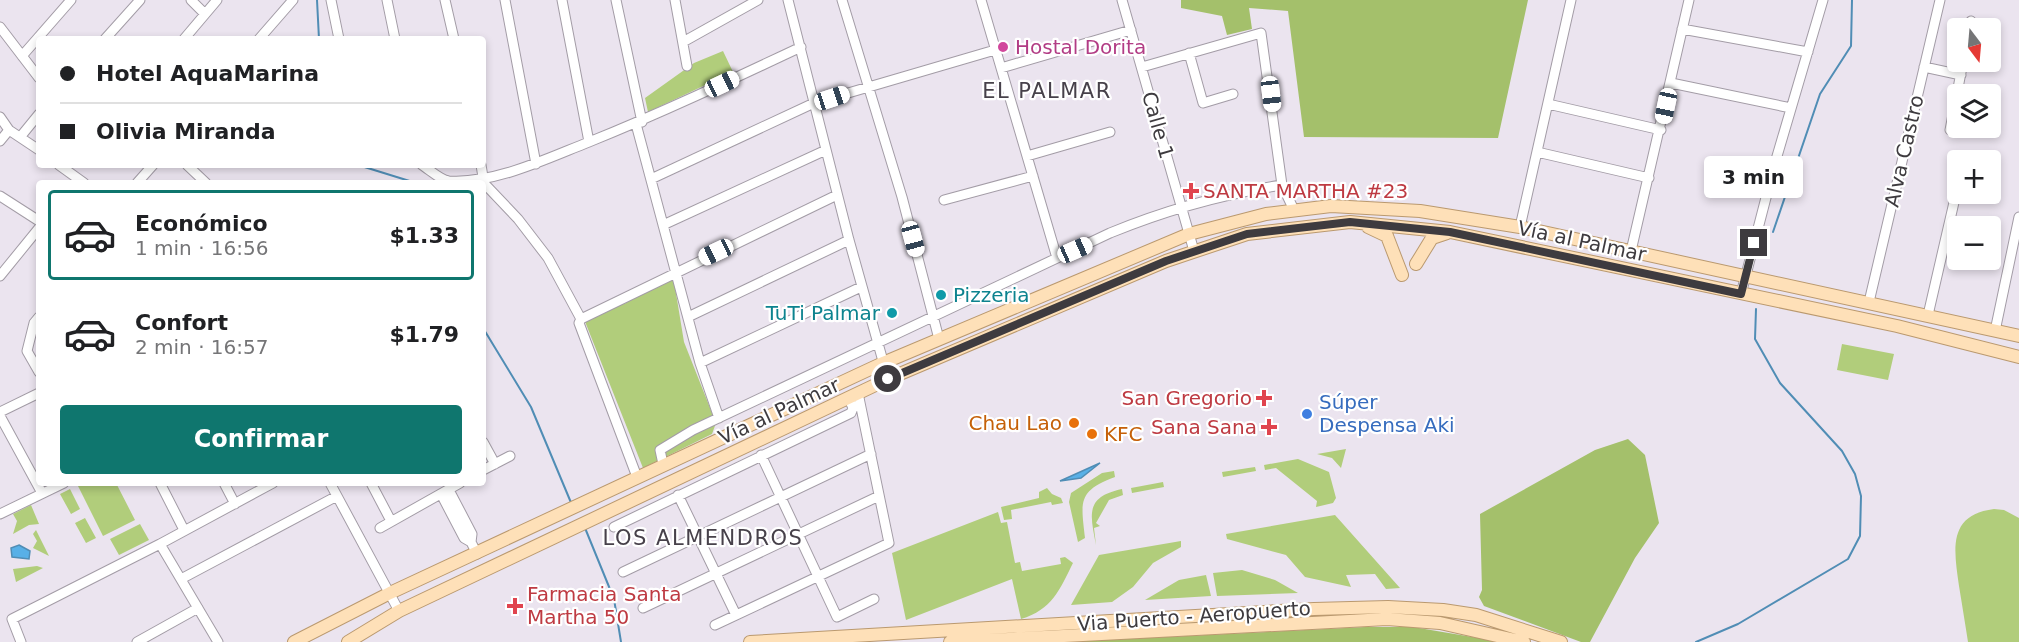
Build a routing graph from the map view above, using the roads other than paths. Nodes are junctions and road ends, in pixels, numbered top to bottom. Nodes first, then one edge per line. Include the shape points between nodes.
1 (71, 0) edge
2 (140, 0) edge
3 (191, 0) edge
4 (217, 0) edge
5 (293, 0) edge
6 (331, 0) edge
7 (387, 0) edge
8 (445, 0) edge
9 (505, 0) edge
10 (562, 0) edge
11 (616, 0) edge
12 (675, 0) edge
13 (758, 0) edge
14 (788, 0) edge
15 (842, 0) edge
16 (981, 0) edge
17 (1122, 0) edge
18 (1571, 0) edge
19 (1689, 0) edge
20 (1823, 0) edge
21 (1940, 0) edge
22 (205, 14) junction
23 (0, 27) edge
24 (1682, 29) junction
25 (1131, 30) junction
26 (40, 36) edge
27 (108, 36) edge
28 (187, 36) edge
29 (262, 36) edge
30 (338, 36) edge
31 (394, 36) edge
32 (453, 36) edge
33 (36, 41) edge
34 (682, 42) junction
35 (801, 47) junction
36 (995, 50) junction
37 (1808, 52) junction
38 (1189, 53) junction
39 (22, 57) junction
40 (687, 66) dead end
41 (1142, 67) junction
42 (1924, 67) junction
43 (1001, 68) junction
44 (1961, 72) edge
45 (36, 74) edge
46 (1961, 75) junction
47 (1671, 83) junction
48 (1959, 84) edge
49 (867, 87) junction
50 (1233, 94) dead end
51 (814, 103) junction
52 (1548, 104) junction
53 (1791, 108) junction
54 (0, 117) edge
55 (36, 118) edge
56 (639, 123) junction
57 (1661, 129) junction
58 (9, 130) junction
59 (1110, 132) dead end
60 (21, 136) junction
61 (0, 141) edge
62 (589, 142) junction
63 (36, 148) edge
64 (826, 150) junction
65 (1537, 152) junction
66 (1027, 156) junction
67 (536, 164) junction
68 (150, 168) edge
69 (190, 168) edge
70 (427, 168) edge
71 (481, 168) edge
72 (1033, 176) junction
73 (482, 178) junction
74 (1649, 178) junction
75 (651, 179) junction
76 (140, 180) edge
77 (203, 180) edge
78 (445, 180) edge
79 (445, 180) edge
80 (486, 183) edge
81 (1282, 186) junction
82 (837, 195) junction
83 (0, 196) edge
84 (944, 200) dead end
85 (1954, 204) edge
86 (1182, 207) junction
87 (1294, 210) junction
88 (36, 218) edge
89 (2019, 218) edge
90 (1350, 222) junction
91 (663, 225) junction
92 (1520, 228) junction
93 (36, 232) edge
94 (1450, 232) junction
95 (1189, 234) junction
96 (849, 240) junction
97 (1194, 250) junction
98 (1631, 251) junction
99 (1057, 258) junction
100 (1416, 264) dead end
101 (675, 271) junction
102 (1402, 275) dead end
103 (0, 276) edge
104 (1746, 277) junction
105 (861, 287) junction
106 (1741, 294) junction
107 (1869, 302) junction
108 (1928, 315) junction
109 (687, 317) junction
110 (933, 318) junction
111 (580, 319) junction
112 (36, 321) edge
113 (1995, 331) junction
114 (2019, 336) edge
115 (939, 339) junction
116 (877, 344) junction
117 (2019, 357) edge
118 (700, 363) junction
119 (883, 363) junction
120 (36, 367) edge
121 (888, 379) junction
122 (36, 395) edge
123 (853, 395) junction
124 (0, 414) edge
125 (720, 418) junction
126 (486, 448) edge
127 (871, 454) junction
128 (761, 455) junction
129 (510, 456) dead end
130 (495, 464) junction
131 (663, 464) junction
132 (486, 468) edge
133 (637, 477) junction
134 (36, 482) edge
135 (38, 486) edge
136 (57, 486) edge
137 (162, 486) edge
138 (226, 486) edge
139 (268, 486) edge
140 (332, 486) edge
141 (373, 486) edge
142 (444, 489) edge
143 (42, 493) junction
144 (678, 495) junction
145 (337, 496) junction
146 (780, 496) junction
147 (879, 496) junction
148 (235, 504) junction
149 (0, 514) edge
150 (391, 521) junction
151 (614, 527) dead end
152 (380, 528) dead end
153 (184, 530) junction
154 (798, 533) junction
155 (698, 536) junction
156 (160, 544) junction
157 (477, 554) junction
158 (624, 572) dead end
159 (715, 573) junction
160 (818, 577) junction
161 (181, 579) junction
162 (390, 593) junction
163 (874, 599) dead end
164 (198, 608) junction
165 (643, 608) dead end
166 (399, 611) junction
167 (736, 615) junction
168 (715, 625) dead end
169 (21, 642) edge
170 (137, 642) edge
171 (218, 642) edge
172 (294, 642) edge
173 (348, 642) edge
174 (750, 642) edge
175 (950, 642) edge
176 (1524, 642) edge
177 (1562, 642) edge

1 - 26 street
2 - 27 street
3 - 22 street
4 - 22 street
5 - 29 street
6 - 30 street
7 - 31 street
8 - 32 street
9 - 67 street
10 - 62 street
11 - 56 street
12 - 34 street
13 - 34 street
14 - 35 street
15 - 49 street
16 - 36 street
17 - 25 street, Calle 1
18 - 52 street
19 - 24 street
20 - 37 street
21 - 42 street, Alva Castro
22 - 28 street
23 - 39 street
24 - 37 street
24 - 47 street
25 - 41 street, Calle 1
25 - 43 street
33 - 39 street
34 - 40 street
35 - 51 street
35 - 56 street
36 - 43 street
36 - 49 street
37 - 53 street
38 - 41 street
38 - 50 street via 1203,103
38 - 81 street via 1261,33
39 - 45 street
41 - 86 street, Calle 1
42 - 46 street
42 - 107 street, Alva Castro
43 - 66 street
44 - 46 street
46 - 48 street
47 - 53 street
47 - 57 street
49 - 51 street
49 - 110 street via 902,197
51 - 64 street
51 - 75 street
52 - 57 street
52 - 65 street
53 - 104 street
54 - 58 street
55 - 60 street
56 - 62 street
56 - 75 street
57 - 74 street
58 - 60 street
58 - 61 street
59 - 66 street
60 - 63 street
62 - 67 street
64 - 82 street
64 - 91 street
65 - 74 street
65 - 92 street
66 - 72 street
67 - 73 street
68 - 76 street
69 - 77 street
70 - 78 street
71 - 73 street
72 - 84 street
72 - 99 street
73 - 79 street
74 - 98 street
75 - 91 street
80 - 111 street via 548,258
81 - 86 street via 1237,192
81 - 87 street
82 - 96 street
82 - 101 street
83 - 88 street
85 - 108 street
86 - 95 street, Calle 1
86 - 99 street via 1149,217
87 - 92 main road, Vía al Palmar via 1374,206
87 - 95 main road, Vía al Palmar
89 - 113 street
90 - 94 main road, Vía al Palmar
90 - 97 main road, Vía al Palmar via 1247,234
90 - 102 main road via 1377,229 1387,236
91 - 101 street
92 - 98 main road, Vía al Palmar
93 - 103 street
94 - 100 main road via 1432,238
94 - 106 main road, Vía al Palmar
95 - 97 street, Calle 1
95 - 115 main road, Vía al Palmar
96 - 105 street
96 - 109 street
97 - 121 main road, Vía al Palmar
98 - 104 main road, Vía al Palmar
99 - 110 street
101 - 109 street
101 - 111 street
104 - 106 street
104 - 107 main road, Vía al Palmar
105 - 116 street
105 - 118 street
106 - 117 main road, Vía al Palmar via 1897,326
107 - 108 main road, Vía al Palmar
108 - 113 main road, Vía al Palmar
109 - 118 street
110 - 115 street
110 - 116 street
111 - 133 street
112 - 120 street via 27,351
113 - 114 main road, Vía al Palmar
115 - 119 main road, Vía al Palmar
116 - 119 street
116 - 125 street
118 - 125 street
119 - 121 street
119 - 131 main road, Vía al Palmar
121 - 123 main road, Vía al Palmar
122 - 124 street
123 - 127 street
123 - 128 street via 851,412
123 - 166 main road, Vía al Palmar
124 - 134 street
125 - 131 street via 664,446 659,455
126 - 130 street
127 - 146 street
127 - 147 street
128 - 144 street
128 - 146 street
129 - 130 street
130 - 132 street
131 - 133 main road, Vía al Palmar
133 - 157 main road, Vía al Palmar
135 - 143 street
136 - 143 street
137 - 153 street
138 - 148 street
139 - 148 street
140 - 145 street
141 - 150 street
142 - 150 street
142 - 157 street via 464,538
143 - 149 street
144 - 151 street
144 - 155 street
145 - 161 street
145 - 162 street
146 - 154 street
146 - 155 street
147 - 154 street
147 - 160 street via 889,543
148 - 153 street
150 - 152 street
153 - 156 street
154 - 159 street
154 - 160 street
155 - 158 street
155 - 159 street
156 - 161 street
156 - 169 street via 12,619
157 - 162 main road, Vía al Palmar
159 - 165 street
159 - 167 street
160 - 163 street via 837,617
160 - 167 street
161 - 164 street
162 - 166 street
162 - 172 main road, Vía al Palmar
164 - 170 street
164 - 171 street
166 - 173 main road, Vía al Palmar
167 - 168 street
174 - 177 main road, Via Puerto - Aeropuerto via 1388,607 1476,615
175 - 176 main road, Via Puerto - Aeropuerto via 1387,619 1440,623

